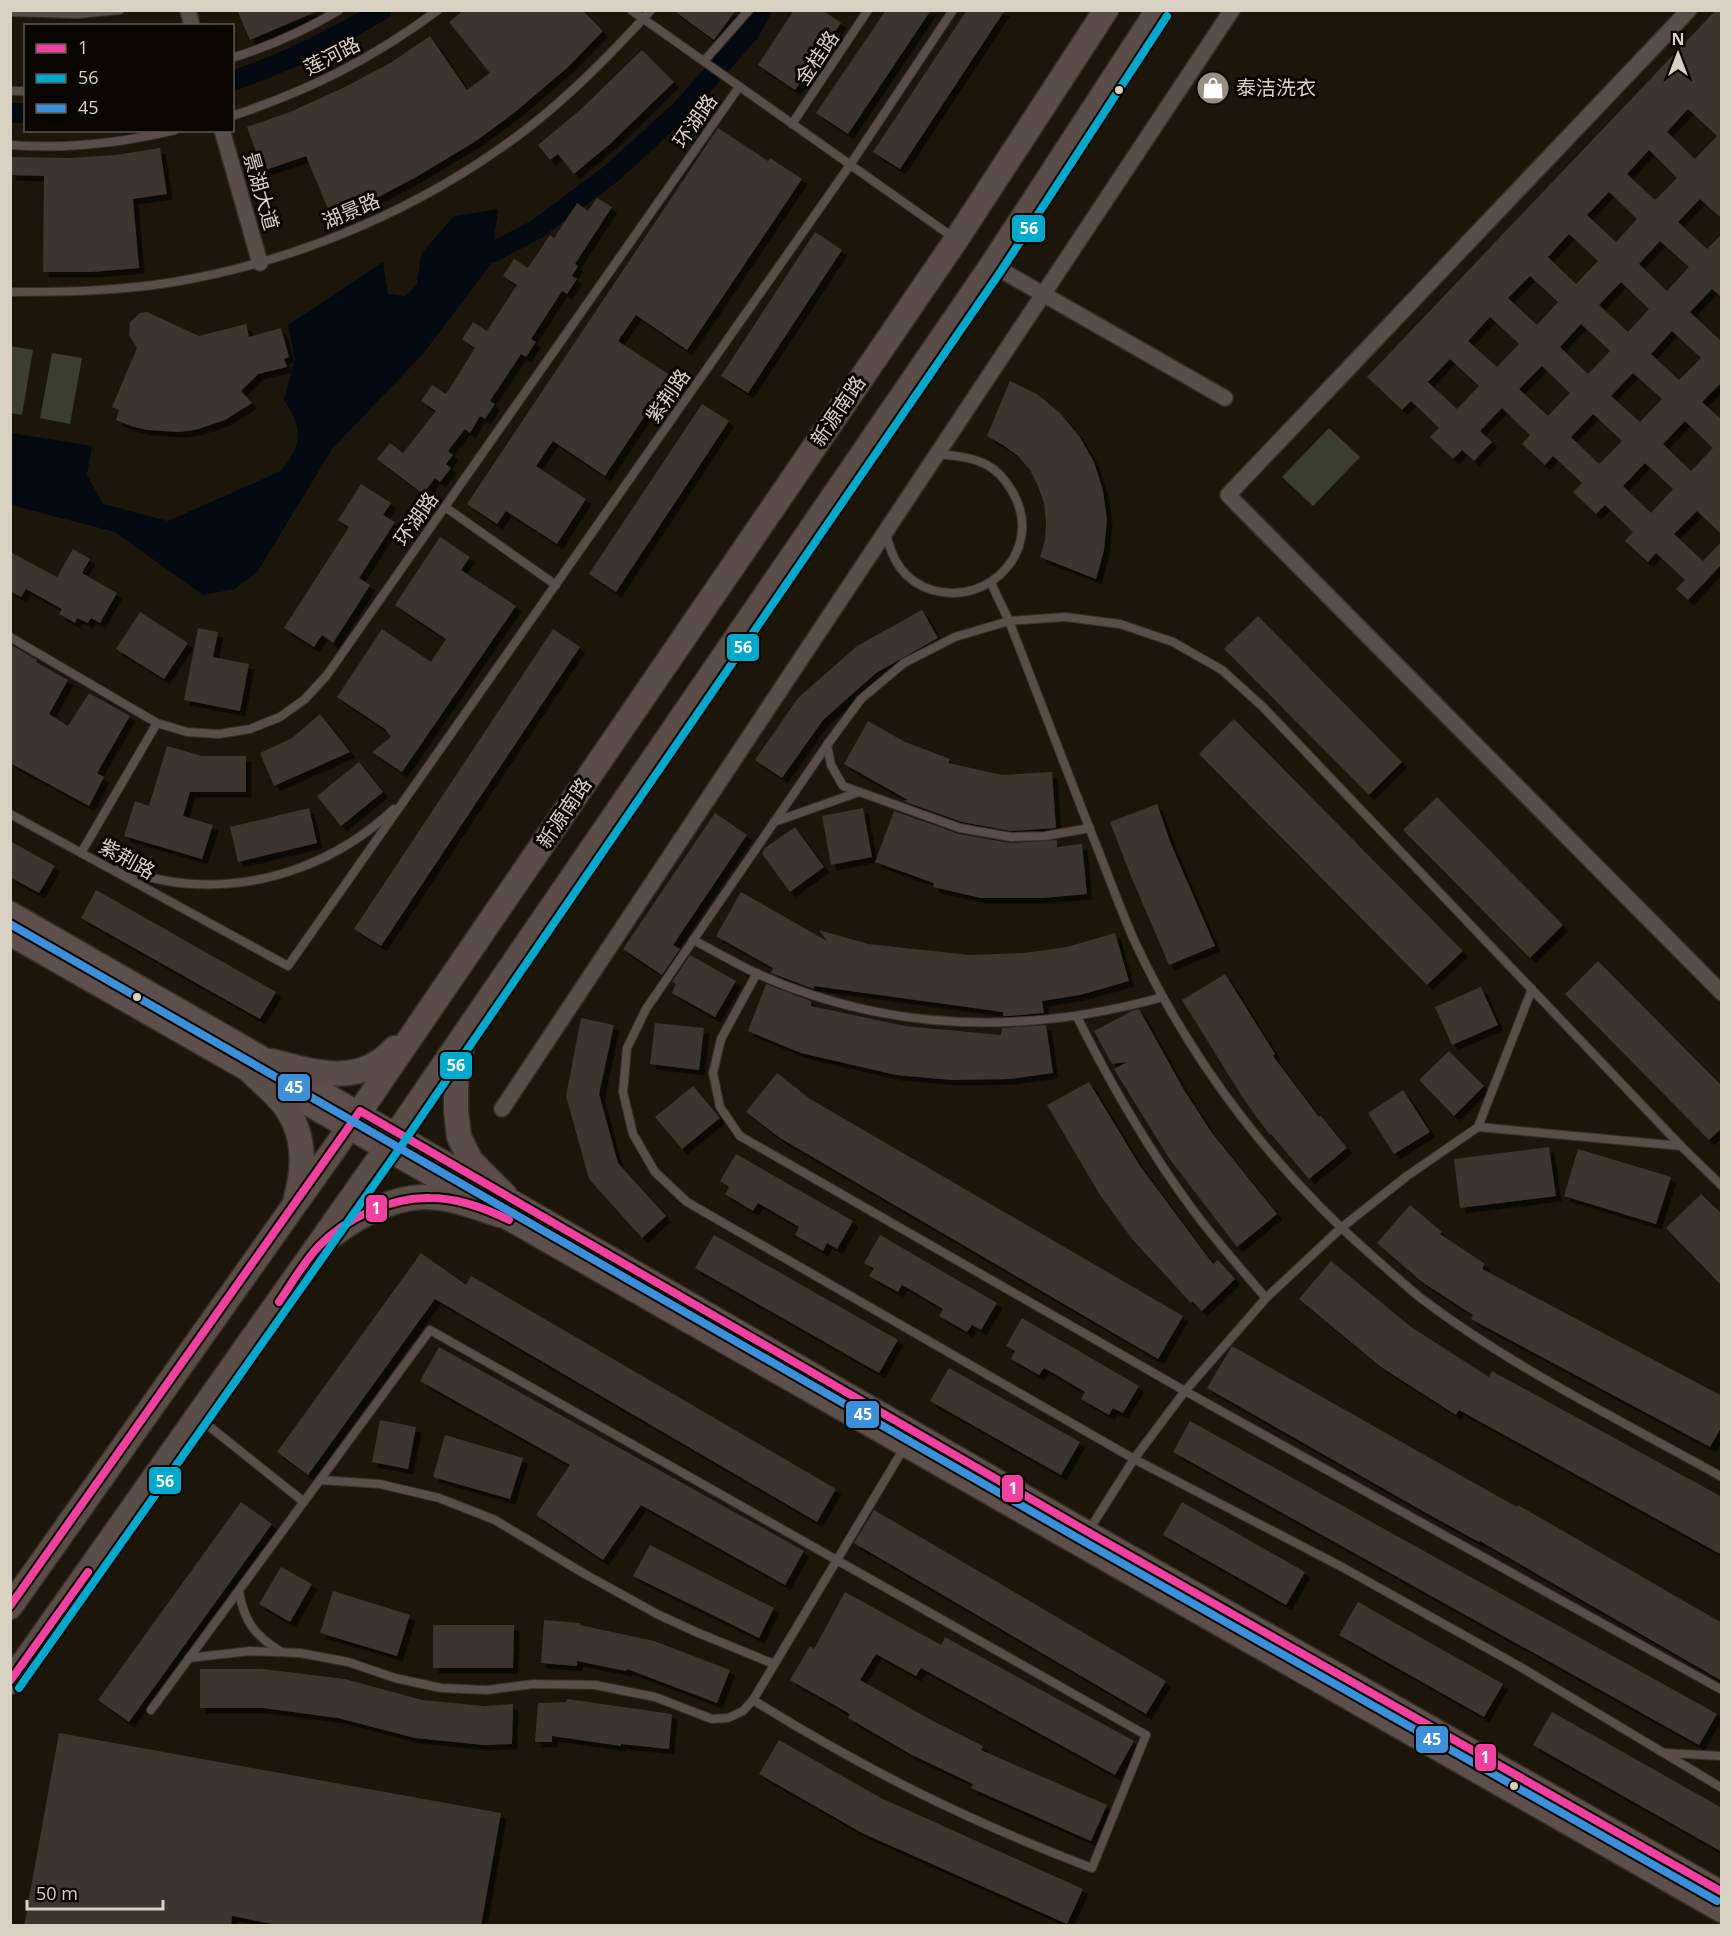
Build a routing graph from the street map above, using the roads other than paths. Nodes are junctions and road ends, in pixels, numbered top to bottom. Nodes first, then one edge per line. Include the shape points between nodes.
1 (120, 10) edge
2 (339, 10) edge
3 (438, 10) edge
4 (632, 10) edge
5 (651, 10) edge
6 (749, 10) edge
7 (868, 10) edge
8 (954, 10) edge
9 (1106, 10) edge
10 (1158, 10) edge
11 (1232, 10) edge
12 (1689, 10) edge
13 (10, 12) edge
14 (644, 19) junction
15 (234, 57) edge
16 (704, 62) junction
17 (739, 87) junction
18 (234, 115) edge
19 (792, 124) junction
20 (167, 132) edge
21 (223, 132) edge
22 (10, 145) edge
23 (850, 165) junction
24 (956, 240) junction
25 (260, 263) junction
26 (992, 265) junction
27 (10, 292) edge
28 (1043, 295) junction
29 (1225, 398) dead end
30 (938, 454) junction
31 (445, 507) junction
32 (886, 532) junction
33 (991, 583) junction
34 (556, 585) junction
35 (1009, 621) junction
36 (10, 637) edge
37 (157, 723) junction
38 (827, 745) junction
39 (859, 792) junction
40 (406, 798) junction
41 (10, 814) edge
42 (774, 822) junction
43 (1090, 828) junction
44 (81, 853) junction
45 (10, 912) edge
46 (10, 935) edge
47 (693, 940) junction
48 (757, 973) junction
49 (1532, 989) junction
50 (1722, 993) edge
51 (1164, 997) junction
52 (1077, 1017) junction
53 (424, 1018) junction
54 (466, 1030) junction
55 (261, 1066) junction
56 (502, 1109) dead end
57 (355, 1120) junction
58 (1478, 1127) junction
59 (392, 1141) junction
60 (1681, 1146) junction
61 (1722, 1186) edge
62 (503, 1205) junction
63 (293, 1207) junction
64 (1341, 1228) junction
65 (319, 1246) junction
66 (1266, 1298) junction
67 (1185, 1391) junction
68 (198, 1417) junction
69 (905, 1447) junction
70 (1134, 1459) junction
71 (1722, 1477) edge
72 (320, 1480) junction
73 (304, 1502) junction
74 (1083, 1539) junction
75 (837, 1560) junction
76 (239, 1591) junction
77 (10, 1607) edge
78 (281, 1652) junction
79 (189, 1658) junction
80 (774, 1664) junction
81 (10, 1682) edge
82 (1722, 1690) edge
83 (753, 1700) junction
84 (151, 1710) dead end
85 (1665, 1753) junction
86 (1722, 1756) edge
87 (1722, 1788) edge
88 (1722, 1892) edge
89 (1722, 1912) edge

1 - 13 lane via 78,14
2 - 15 lane via 264,48
3 - 18 lane, 莲河路 via 347,69
4 - 14 lane
5 - 14 lane, 湖景路
6 - 16 lane
7 - 19 lane, 金桂路
8 - 23 lane, 紫荆路
9 - 24 main road, 新源南路
10 - 26 main road
11 - 28 street
12 - 50 street via 1228,495
14 - 16 lane
14 - 25 lane, 湖景路 via 582,82 470,169 403,207 333,238
16 - 17 lane
17 - 19 lane
17 - 31 lane, 环湖路
19 - 23 lane
20 - 22 lane via 83,144
21 - 25 street, 景湖大道
23 - 24 lane
23 - 34 lane, 紫荆路
24 - 53 main road, 新源南路
25 - 27 lane, 湖景路 via 174,282 86,292
26 - 28 street
26 - 54 main road
28 - 29 street
28 - 30 street
30 - 32 street
30 - 33 lane via 966,457 988,465 1006,480 1018,500 1023,523 1019,546 1008,567
31 - 34 lane
31 - 37 lane, 环湖路 via 327,675 305,699 279,717 250,729 219,734 187,732
32 - 33 lane via 890,554 903,573 923,587 946,594 969,592
32 - 56 street
33 - 35 lane
34 - 40 lane, 紫荆路
35 - 38 lane via 955,637 904,663 861,699
35 - 43 lane
35 - 49 lane via 1065,617 1120,624 1173,642 1221,670 1263,707
36 - 37 lane, 环湖路
37 - 44 lane
38 - 39 lane via 831,765 843,786
38 - 42 lane
39 - 42 lane
39 - 43 lane via 960,828 1011,837
40 - 44 lane, 紫荆路 via 345,847 310,865 272,877 204,884 155,879 117,869
40 - 44 lane, 紫荆路 via 288,966
41 - 44 lane
42 - 47 lane
43 - 51 lane via 1111,886
45 - 55 main road
46 - 55 main road
47 - 48 lane
47 - 70 lane via 646,1009 627,1048 623,1092 633,1134 654,1172 687,1202
48 - 52 lane via 808,993 914,1018 1023,1023
48 - 67 lane via 721,1039 713,1073 720,1107 740,1136
49 - 58 lane
49 - 60 lane
51 - 52 lane
51 - 64 lane via 1199,1056 1244,1119
52 - 66 lane via 1160,1164
53 - 55 main road via 386,1059 362,1072 317,1073
53 - 57 main road, 新源南路
54 - 59 main road
54 - 62 main road via 456,1073 459,1137
55 - 57 main road
55 - 63 main road via 298,1130 303,1152 301,1180
57 - 59 main road
57 - 63 main road, 新源南路
58 - 60 lane
58 - 64 lane
59 - 62 main road
59 - 65 main road
60 - 61 lane
62 - 65 main road via 423,1197 379,1207
62 - 69 main road
62 - 74 main road
63 - 77 main road, 新源南路
64 - 66 lane
64 - 71 lane via 1421,1298 1508,1358
65 - 68 main road
66 - 67 lane
67 - 70 lane
67 - 82 lane
68 - 73 lane
68 - 81 main road
69 - 74 main road
69 - 75 lane
70 - 74 lane
70 - 85 lane via 1342,1567
72 - 73 lane
72 - 75 lane via 430,1330
72 - 80 lane via 380,1484 420,1493 495,1520 657,1614
73 - 76 lane
74 - 88 main road
74 - 89 main road
75 - 80 lane
75 - 83 lane via 1146,1735 1092,1868 917,1794
76 - 78 lane via 242,1610 251,1628
76 - 79 lane
78 - 79 lane via 250,1651
78 - 83 lane via 348,1662 441,1688 595,1685 655,1697 712,1719 728,1718
79 - 84 lane
80 - 83 lane
85 - 86 lane
85 - 87 lane

